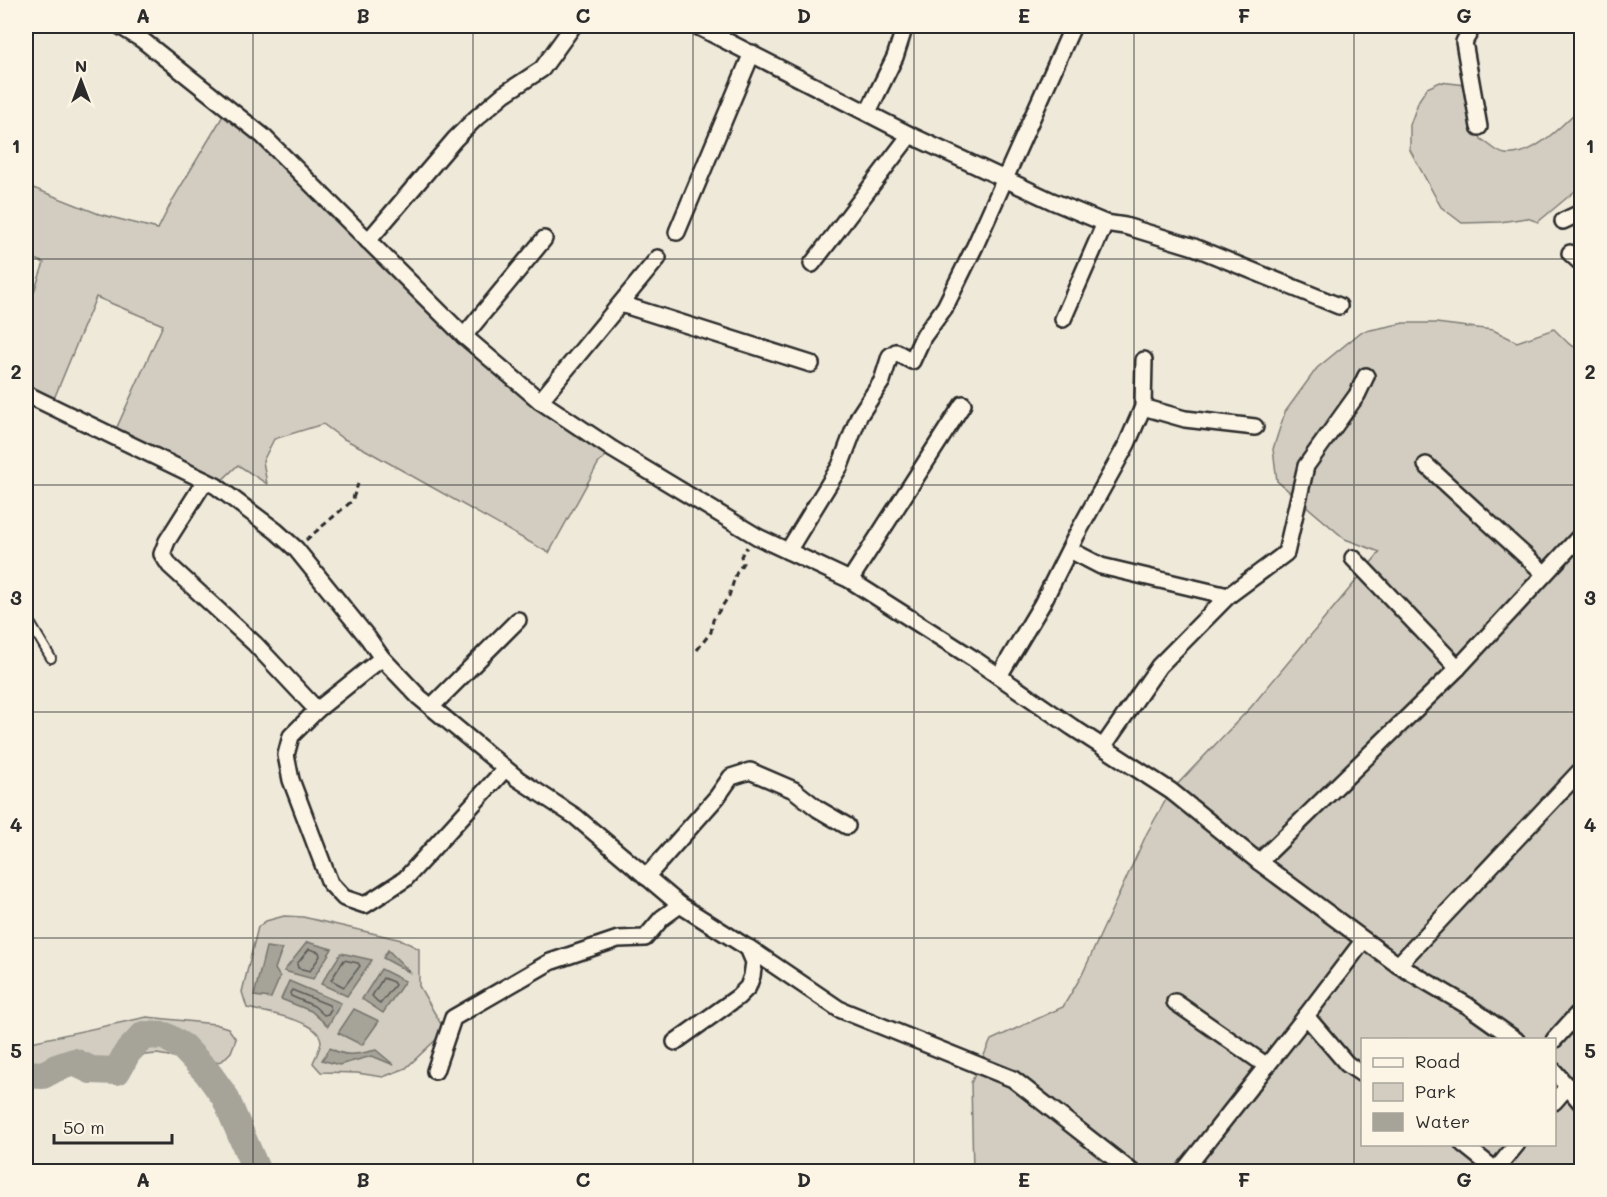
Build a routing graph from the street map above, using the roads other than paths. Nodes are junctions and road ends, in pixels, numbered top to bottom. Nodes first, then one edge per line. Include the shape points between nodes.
1 (120, 26) edge
2 (573, 26) edge
3 (697, 26) edge
4 (905, 26) edge
5 (1073, 26) edge
6 (1473, 26) edge
7 (752, 52) junction
8 (868, 112) junction
9 (1479, 127) dead end
10 (910, 135) junction
11 (1005, 180) junction
12 (1581, 212) edge
13 (1563, 221) dead end
14 (1105, 224) junction
15 (677, 232) dead end
16 (544, 239) dead end
17 (368, 241) junction
18 (1570, 252) dead end
19 (658, 258) dead end
20 (812, 264) dead end
21 (1581, 264) edge
22 (621, 304) junction
23 (1339, 306) dead end
24 (1063, 319) dead end
25 (464, 336) junction
26 (1144, 360) dead end
27 (811, 364) dead end
28 (1366, 375) dead end
29 (26, 394) edge
30 (540, 401) junction
31 (963, 404) dead end
32 (1143, 407) junction
33 (1255, 427) dead end
34 (1426, 465) dead end
35 (205, 481) junction
36 (1581, 534) edge
37 (1070, 550) junction
38 (788, 551) junction
39 (1353, 558) dead end
40 (1544, 573) junction
41 (850, 580) junction
42 (1228, 596) junction
43 (26, 616) edge
44 (518, 620) dead end
45 (51, 658) dead end
46 (382, 658) junction
47 (1458, 668) junction
48 (999, 676) junction
49 (431, 707) junction
50 (316, 710) junction
51 (1103, 747) junction
52 (505, 769) junction
53 (1581, 769) edge
54 (847, 826) dead end
55 (1259, 862) junction
56 (646, 877) junction
57 (680, 905) junction
58 (1363, 940) junction
59 (748, 948) junction
60 (1398, 965) junction
61 (1175, 1002) dead end
62 (1581, 1009) edge
63 (1306, 1016) junction
64 (1513, 1038) edge
65 (1556, 1038) edge
66 (675, 1042) dead end
67 (1267, 1066) junction
68 (435, 1071) dead end
69 (1361, 1073) edge
70 (1556, 1073) edge
71 (1568, 1086) junction
72 (1556, 1100) edge
73 (1581, 1104) edge
74 (1466, 1146) edge
75 (1515, 1146) edge
76 (1496, 1170) edge
77 (1132, 1172) edge
78 (1183, 1172) edge

1 - 17 street via 263,136
2 - 17 street via 542,69 474,119
3 - 7 street
4 - 8 street via 895,57
5 - 11 street
6 - 9 street via 1464,42
7 - 8 street
7 - 15 street
8 - 10 street
10 - 11 street
10 - 20 street
11 - 14 street
11 - 38 street via 945,307 923,337 912,361 896,352 890,356 882,381 858,416 840,466
12 - 13 street
14 - 23 street via 1125,226 1194,247
14 - 24 street
16 - 25 street
17 - 25 street
18 - 21 street
19 - 22 street
22 - 27 street
22 - 30 street
25 - 30 street
26 - 32 street
28 - 42 street via 1357,395 1306,466 1286,553
29 - 35 street
30 - 38 street via 750,532
31 - 41 street
32 - 33 street via 1185,419
32 - 37 street
34 - 40 street
35 - 46 street via 296,549
35 - 50 street via 162,554
36 - 40 street
37 - 42 street via 1101,566
37 - 48 street
38 - 41 street
39 - 47 street
40 - 47 street
41 - 48 street
42 - 51 street via 1159,666
43 - 45 lane
44 - 49 street
46 - 49 street
46 - 50 street
47 - 55 street
48 - 51 street
49 - 52 street
50 - 52 street via 291,736 286,755 291,780 330,883 354,903 365,905 405,879
51 - 55 street via 1171,790
52 - 56 street via 576,817
53 - 60 street
54 - 56 street via 794,790 750,771 731,777
55 - 58 street
56 - 57 street
57 - 59 street
57 - 68 street via 645,938 618,939 550,962 453,1018
58 - 60 street
58 - 63 street
59 - 66 street via 754,962 748,987
59 - 77 street via 839,1009 1013,1079
60 - 64 street
61 - 67 street
62 - 65 street
63 - 67 street
63 - 69 street via 1347,1064
67 - 78 street
70 - 71 street
71 - 72 street
71 - 73 street
74 - 76 street
75 - 76 street

